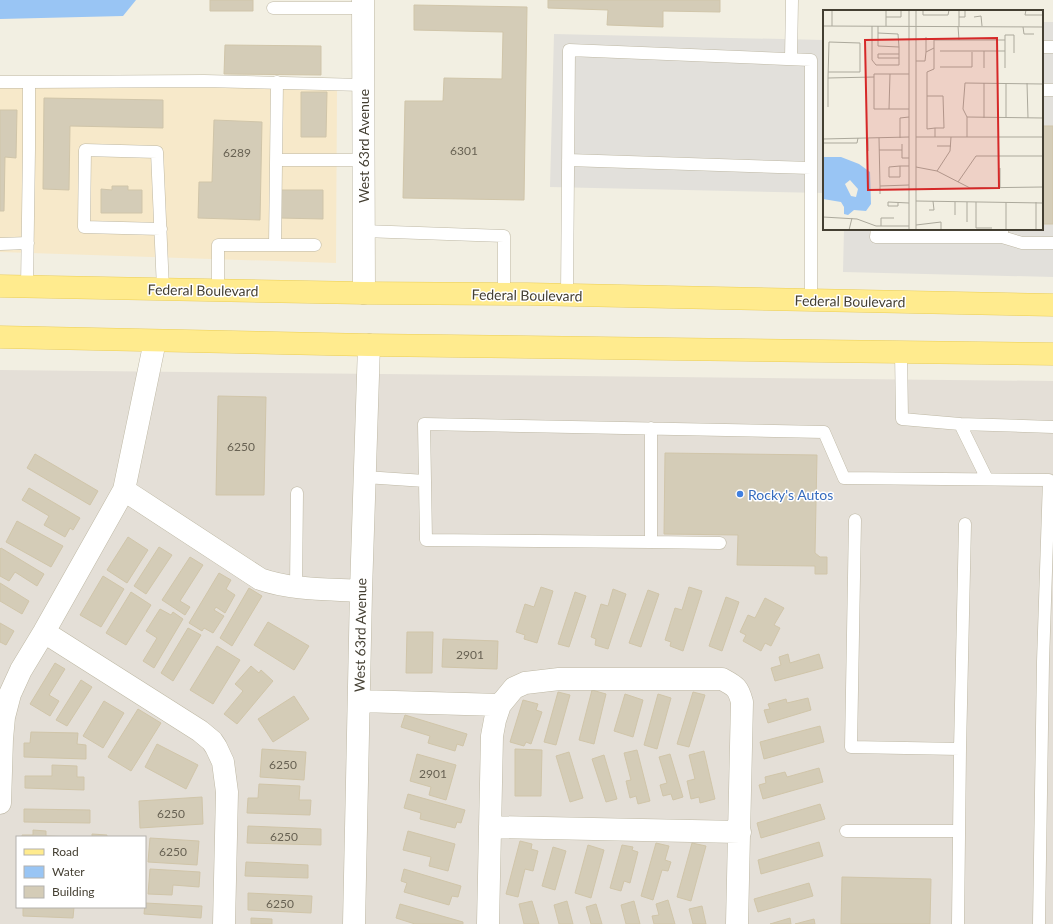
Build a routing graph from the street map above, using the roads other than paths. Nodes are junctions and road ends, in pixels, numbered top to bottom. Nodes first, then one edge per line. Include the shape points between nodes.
1 (792, 0) edge
2 (363, 4) edge
3 (273, 8) dead end
4 (791, 59) junction
5 (0, 82) edge
6 (29, 82) junction
7 (277, 82) junction
8 (363, 85) junction
9 (277, 160) junction
10 (363, 160) junction
11 (568, 160) junction
12 (811, 168) junction
13 (161, 229) junction
14 (877, 230) edge
15 (363, 231) junction
16 (924, 233) edge
17 (952, 233) edge
18 (1002, 233) edge
19 (28, 243) junction
20 (1053, 243) edge
21 (0, 244) edge
22 (275, 245) junction
23 (315, 245) dead end
24 (0, 286) edge
25 (27, 287) junction
26 (164, 289) junction
27 (218, 290) junction
28 (364, 293) junction
29 (504, 294) junction
30 (567, 295) junction
31 (811, 300) junction
32 (1053, 306) edge
33 (0, 337) edge
34 (155, 341) junction
35 (369, 345) junction
36 (900, 352) junction
37 (1053, 354) edge
38 (960, 424) junction
39 (1053, 427) edge
40 (651, 428) junction
41 (365, 477) junction
42 (987, 480) junction
43 (424, 481) junction
44 (124, 490) junction
45 (297, 493) dead end
46 (855, 520) dead end
47 (965, 524) dead end
48 (651, 542) junction
49 (720, 543) dead end
50 (296, 587) junction
51 (361, 591) junction
52 (44, 632) junction
53 (1048, 662) edge
54 (359, 701) junction
55 (500, 705) junction
56 (960, 749) junction
57 (0, 803) edge
58 (490, 827) junction
59 (846, 831) dead end
60 (959, 831) junction
61 (740, 832) junction
62 (224, 924) edge
63 (354, 924) edge
64 (488, 924) edge
65 (737, 924) edge
66 (958, 924) edge
67 (1039, 924) edge

1 - 4 lane
2 - 3 lane
2 - 8 street, West 63rd Avenue
4 - 11 lane via 569,50
4 - 12 lane via 811,60
5 - 6 lane
6 - 7 lane
6 - 19 lane
7 - 8 lane
7 - 9 lane
8 - 10 street, West 63rd Avenue
9 - 10 lane
9 - 22 lane
10 - 15 street, West 63rd Avenue
11 - 12 lane
11 - 30 lane
12 - 31 lane
13 - 13 lane via 84,227 85,150 157,152
13 - 26 lane
14 - 16 lane via 876,236
15 - 28 street, West 63rd Avenue
15 - 29 lane via 504,236
16 - 17 lane
17 - 18 lane
18 - 20 lane via 1022,243
19 - 21 lane
19 - 25 lane
22 - 23 lane
22 - 27 lane via 218,245
24 - 25 main road, Federal Boulevard
25 - 26 main road, Federal Boulevard
26 - 27 main road, Federal Boulevard
27 - 28 main road, Federal Boulevard
28 - 29 main road, Federal Boulevard
29 - 30 main road, Federal Boulevard
30 - 31 main road, Federal Boulevard
31 - 32 main road, Federal Boulevard
33 - 34 main road
34 - 35 main road
34 - 44 street
35 - 36 main road
35 - 41 street, West 63rd Avenue
36 - 37 main road
36 - 38 lane via 902,419
38 - 39 lane
38 - 42 lane
40 - 42 lane via 824,432 844,478
40 - 43 lane via 424,424
40 - 48 lane
41 - 43 lane
41 - 51 street, West 63rd Avenue
42 - 53 lane via 1049,480
43 - 48 lane via 426,540
44 - 50 street via 260,579
44 - 52 street
45 - 50 lane
46 - 56 lane via 851,747
47 - 56 lane
48 - 49 lane
50 - 51 street
51 - 54 street, West 63rd Avenue
52 - 57 street via 21,670 10,694 4,717
52 - 62 street via 200,731 216,747 223,762 227,792
53 - 67 lane
54 - 55 street
54 - 63 street, West 63rd Avenue
55 - 58 street via 492,736
55 - 61 street via 514,688 525,683 559,679 722,679 734,685 742,702
56 - 60 lane
58 - 61 street
58 - 64 street
59 - 60 lane
60 - 66 lane
61 - 65 street

